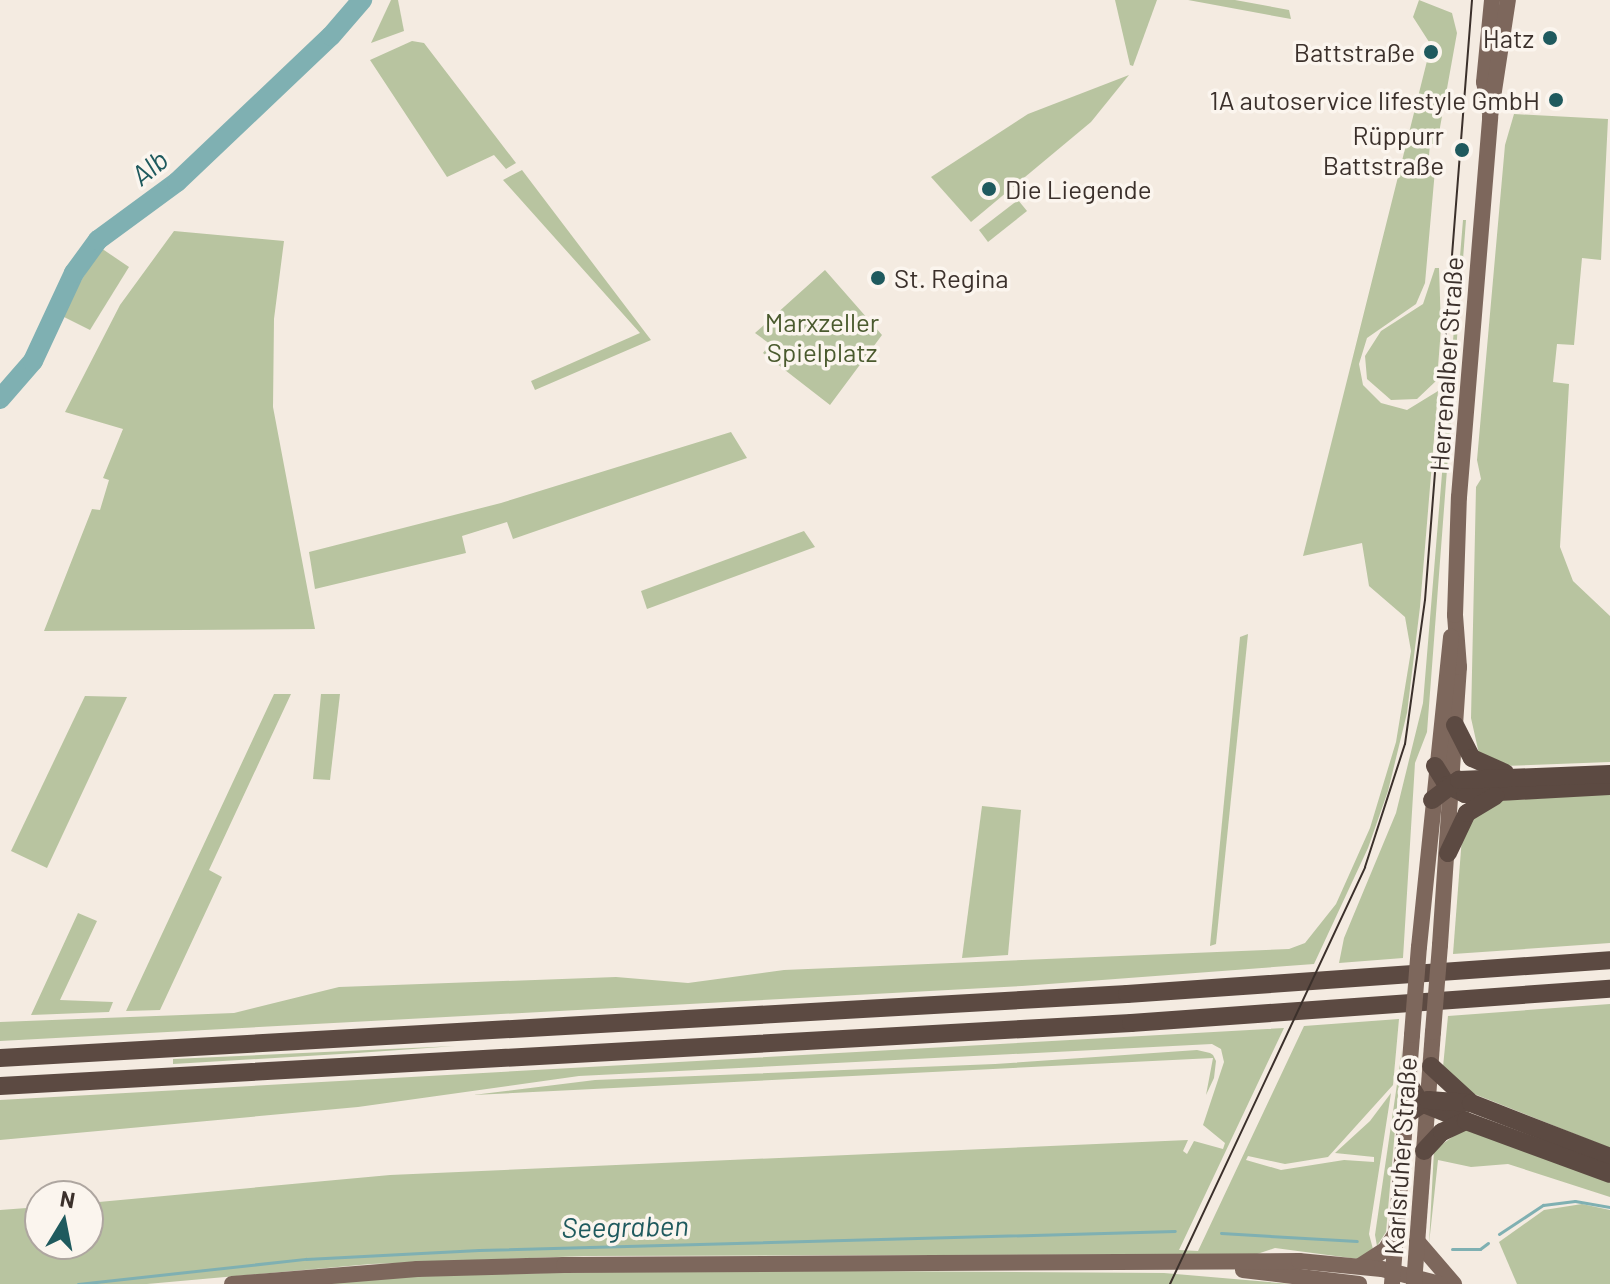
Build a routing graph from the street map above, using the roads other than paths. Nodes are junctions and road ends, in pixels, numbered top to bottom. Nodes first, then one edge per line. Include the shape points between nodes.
1 (1492, 0) edge
2 (1508, 0) edge
3 (1490, 117) junction
4 (1455, 615) junction
5 (1455, 725) junction
6 (1435, 766) junction
7 (1610, 774) edge
8 (1519, 777) junction
9 (1450, 785) junction
10 (1610, 786) edge
11 (1505, 793) junction
12 (1432, 800) junction
13 (1448, 853) junction
14 (1610, 951) edge
15 (1610, 960) edge
16 (1553, 964) junction
17 (1610, 989) edge
18 (1560, 992) junction
19 (1610, 996) edge
20 (1433, 1032) joint
21 (1412, 1035) joint
22 (0, 1058) edge
23 (1431, 1066) junction
24 (1409, 1084) junction
25 (0, 1086) edge
26 (1425, 1103) junction
27 (1469, 1112) junction
28 (1406, 1115) junction
29 (1424, 1151) junction
30 (1610, 1157) edge
31 (1610, 1174) edge
32 (1397, 1232) junction
33 (1417, 1241) junction
34 (1206, 1265) junction
35 (1360, 1266) junction
36 (1393, 1278) edge
37 (1414, 1280) edge
38 (232, 1284) edge
39 (1359, 1284) edge
40 (1440, 1284) edge
41 (1454, 1284) edge

1 - 3 main road, Herrenalber Straße via 1484,82
2 - 3 main road, Herrenalber Straße
3 - 4 main road, Herrenalber Straße via 1459,497
4 - 5 main road, Herrenalber Straße
4 - 6 main road, Herrenalber Straße
5 - 8 highway via 1472,758
5 - 9 main road, Herrenalber Straße
6 - 9 highway
6 - 12 main road, Herrenalber Straße
7 - 8 highway
8 - 9 highway
9 - 11 highway via 1465,794
9 - 12 highway
9 - 13 main road, Herrenalber Straße
10 - 11 highway
11 - 13 highway via 1467,813
12 - 21 main road, Herrenalber Straße, bridge
13 - 20 main road, Herrenalber Straße, bridge
14 - 16 highway
15 - 16 highway
16 - 22 highway via 1127,994
17 - 18 highway
18 - 19 highway
18 - 25 highway via 1116,1024
20 - 23 main road, Karlsruher Straße
21 - 24 main road, Karlsruher Straße
23 - 26 main road, Karlsruher Straße
23 - 27 highway
24 - 26 highway
24 - 28 main road, Karlsruher Straße
26 - 27 highway
26 - 28 highway
26 - 29 main road, Karlsruher Straße
27 - 29 highway
27 - 30 highway
27 - 31 highway
28 - 32 main road, Karlsruher Straße
29 - 33 main road, Karlsruher Straße
32 - 35 main road via 1385,1250
32 - 36 main road, Karlsruher Straße
33 - 37 main road, Karlsruher Straße
33 - 41 main road
34 - 35 main road via 1299,1261
34 - 38 main road via 595,1264 417,1269
34 - 39 main road
35 - 36 main road
36 - 37 main road
37 - 40 main road

